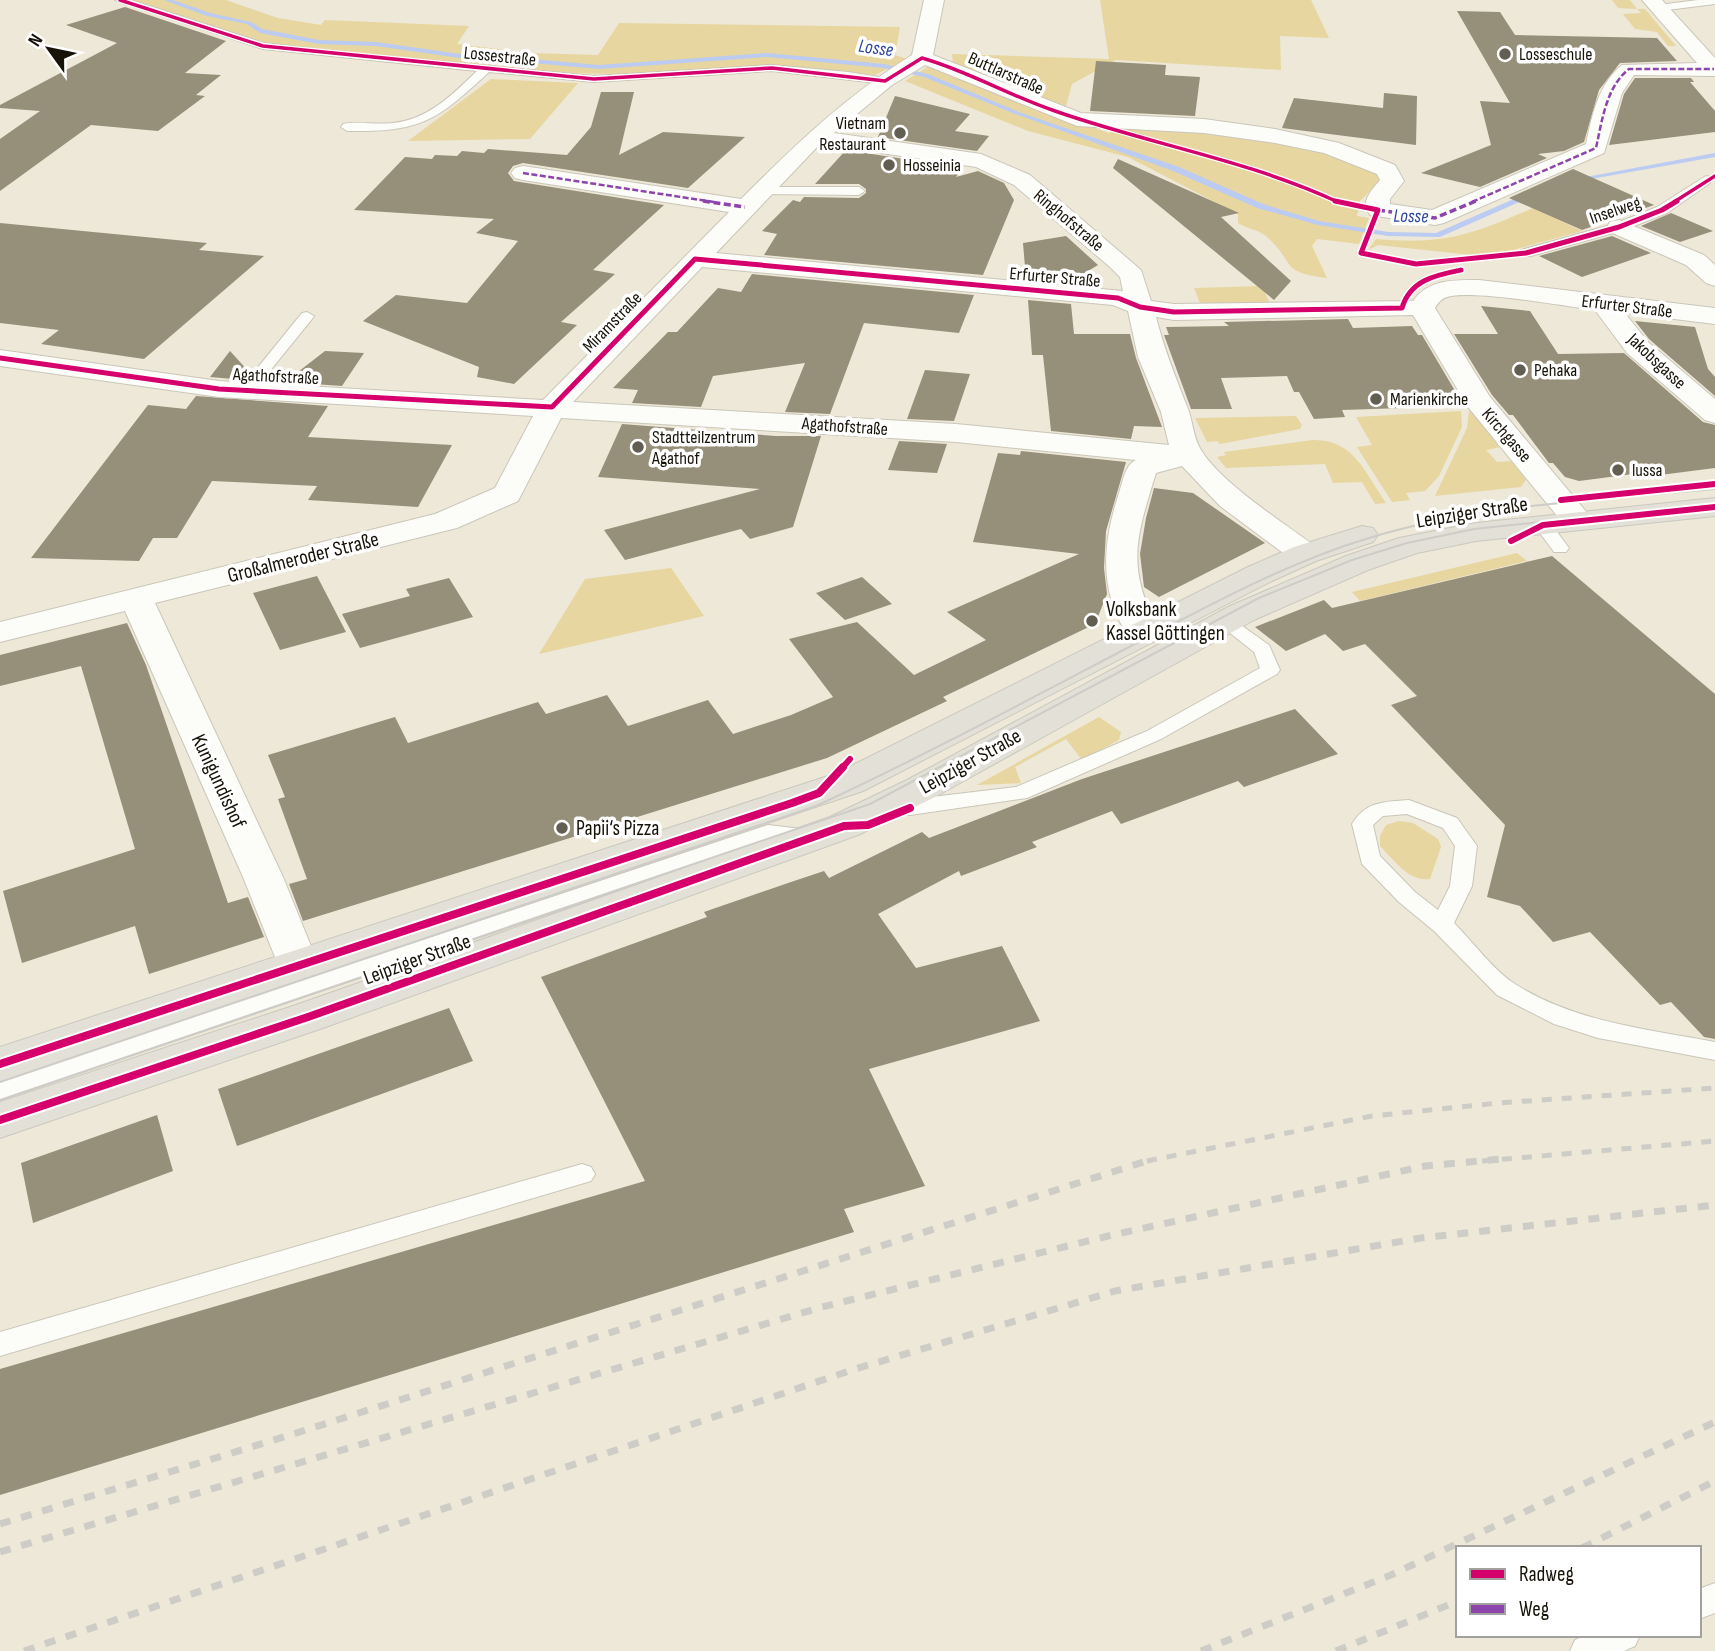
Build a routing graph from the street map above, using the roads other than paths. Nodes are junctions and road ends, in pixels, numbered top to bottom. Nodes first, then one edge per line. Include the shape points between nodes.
1 (120, 0) edge
2 (934, 0) edge
3 (1715, 1) edge
4 (1656, 4) edge
5 (920, 59) junction
6 (485, 70) junction
7 (1715, 70) edge
8 (888, 80) junction
9 (347, 127) dead end
10 (815, 137) junction
11 (523, 173) dead end
12 (1706, 180) dead end
13 (859, 191) dead end
14 (754, 199) junction
15 (1619, 227) junction
16 (1527, 253) dead end
17 (695, 259) junction
18 (1477, 260) dead end
19 (1715, 278) edge
20 (1604, 304) junction
21 (1146, 308) junction
22 (1412, 308) junction
23 (307, 316) dead end
24 (1715, 317) edge
25 (0, 358) edge
26 (247, 390) junction
27 (552, 407) junction
28 (1715, 414) edge
29 (1189, 456) junction
30 (1715, 485) edge
31 (1715, 507) edge
32 (1561, 523) junction
33 (1317, 564) junction
34 (135, 599) junction
35 (1225, 622) junction
36 (0, 632) edge
37 (1143, 633) junction
38 (883, 808) junction
39 (791, 824) junction
40 (1442, 925) junction
41 (298, 965) junction
42 (1715, 1051) edge
43 (0, 1064) edge
44 (0, 1091) edge
45 (0, 1120) edge
46 (582, 1174) dead end
47 (0, 1345) edge
48 (1619, 1637) edge
49 (1586, 1651) edge

1 - 6 lane, Lossestraße via 263,46
2 - 5 street
3 - 4 lane
4 - 7 street
5 - 7 street, Buttlarstraße via 944,64 1077,119 1204,126 1331,148 1387,170 1392,181 1378,198 1378,210 1435,218 1595,148 1620,74 1629,69
5 - 8 street, Miramstraße
6 - 8 lane, Lossestraße via 594,79 772,68
6 - 9 lane via 443,106 414,123
8 - 10 street, Miramstraße
10 - 14 street, Miramstraße
10 - 21 street, Ringhofstraße via 981,162 1022,180 1132,275
11 - 14 street
12 - 15 lane, Inselweg via 1662,210
13 - 14 lane
14 - 17 street, Miramstraße
15 - 16 lane, Inselweg
15 - 19 street via 1695,260
17 - 21 street, Erfurter Straße via 1118,298
17 - 27 street, Miramstraße
18 - 22 street via 1409,290
20 - 22 street, Erfurter Straße via 1455,288 1437,292
20 - 24 street, Erfurter Straße
20 - 28 street, Jakobsgasse via 1637,347
21 - 22 street, Erfurter Straße via 1174,312
21 - 29 street, Ringhofstraße via 1152,357
22 - 32 street, Kirchgasse
23 - 26 lane
25 - 26 street, Agathofstraße
26 - 27 street, Agathofstraße
27 - 29 street, Agathofstraße via 956,433
27 - 34 street, Großalmeroder Straße via 507,494 446,521
29 - 33 street, Ringhofstraße via 1231,499
29 - 37 street via 1143,467 1123,532 1119,566 1128,603
30 - 32 main road
31 - 32 main road, Leipziger Straße
32 - 33 main road, Leipziger Straße via 1476,531
33 - 35 main road, Leipziger Straße
33 - 37 main road, Leipziger Straße
34 - 36 street, Großalmeroder Straße
34 - 41 street, Kunigundishof via 263,877
35 - 38 main road, Leipziger Straße
35 - 38 lane via 1262,649 1270,670 1154,735 1020,793
37 - 39 main road, Leipziger Straße via 882,768
38 - 39 main road, Leipziger Straße
39 - 41 main road, Leipziger Straße
39 - 44 lane
39 - 45 main road, Leipziger Straße via 308,1017
40 - 40 lane via 1461,886 1466,846 1450,823 1409,807 1377,809 1362,824 1370,859
40 - 42 lane via 1505,989 1562,1018
41 - 43 main road, Leipziger Straße
46 - 47 lane
48 - 49 lane

